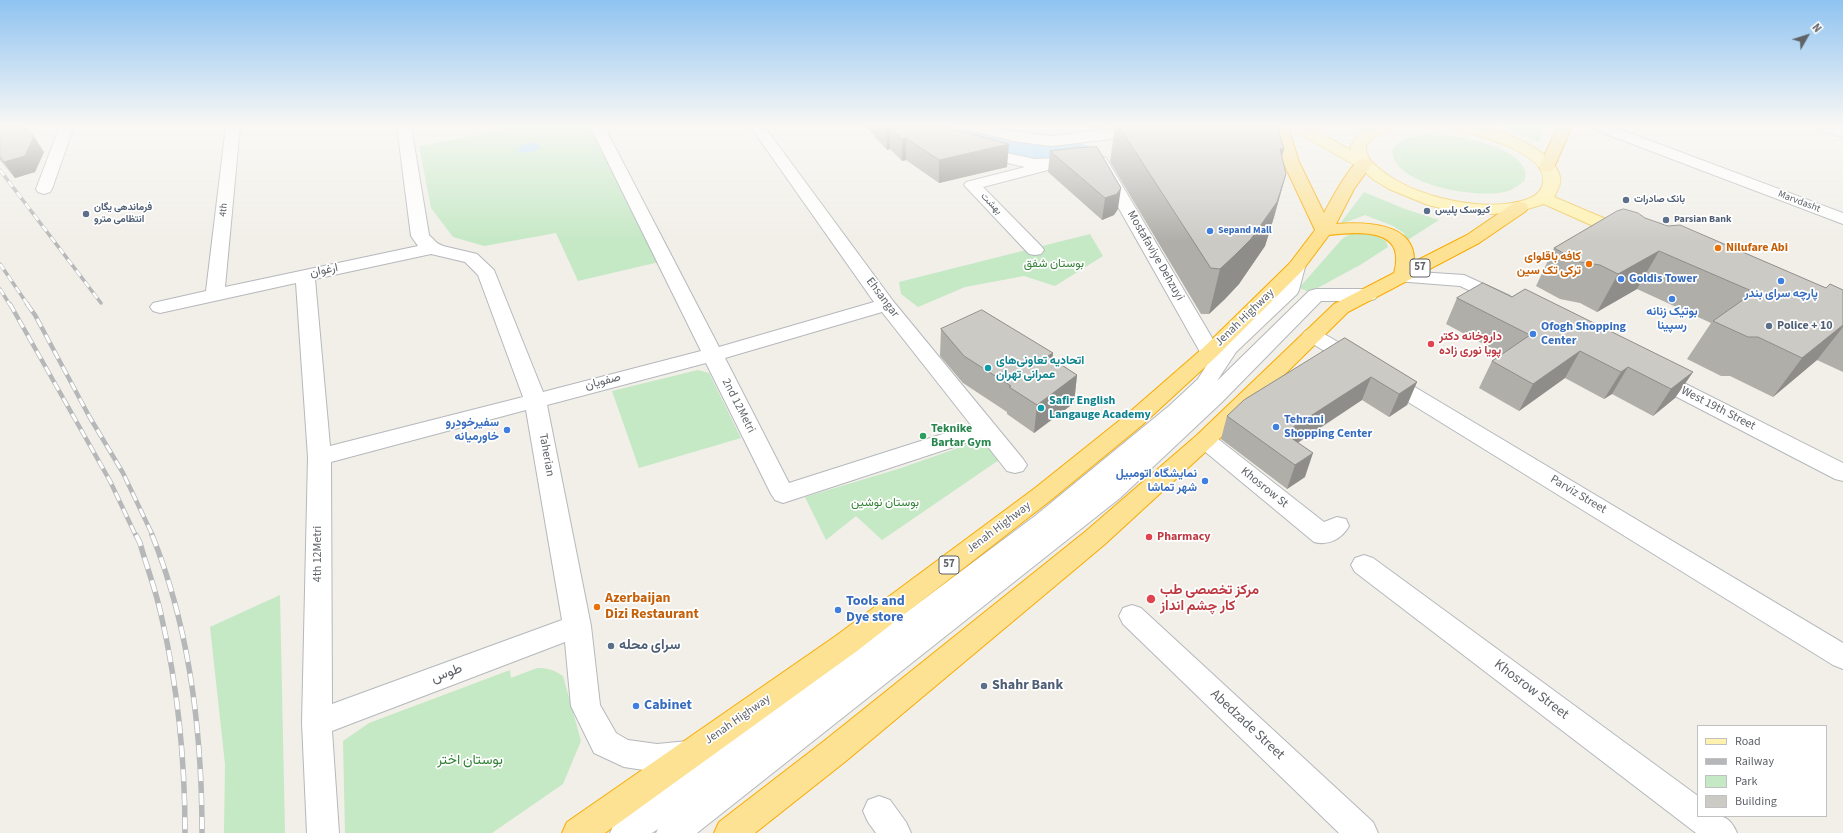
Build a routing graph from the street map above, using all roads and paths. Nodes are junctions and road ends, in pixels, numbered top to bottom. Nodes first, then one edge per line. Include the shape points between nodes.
1 (53, 165) edge
2 (229, 165) edge
3 (410, 165) edge
4 (617, 165) edge
5 (785, 165) edge
6 (1052, 165) edge
7 (1102, 165) edge
8 (1292, 165) edge
9 (1363, 165) edge
10 (1365, 165) edge
11 (1545, 165) edge
12 (1700, 165) edge
13 (1547, 167) joint
14 (44, 189) dead end
15 (1543, 198) junction
16 (1520, 207) junction
17 (1843, 219) edge
18 (1324, 230) junction
19 (1645, 242) edge
20 (432, 248) junction
21 (1035, 250) dead end
22 (1296, 267) junction
23 (305, 275) junction
24 (1403, 277) junction
25 (215, 294) junction
26 (1368, 294) junction
27 (886, 305) junction
28 (160, 307) dead end
29 (1519, 309) edge
30 (1312, 335) junction
31 (1210, 352) junction
32 (712, 355) junction
33 (1640, 370) edge
34 (536, 399) junction
35 (986, 428) junction
36 (1205, 440) junction
37 (319, 456) junction
38 (1015, 464) dead end
39 (1843, 474) edge
40 (1330, 531) dead end
41 (1364, 565) dead end
42 (1132, 616) dead end
43 (577, 626) junction
44 (1843, 657) edge
45 (317, 723) junction
46 (688, 755) junction
47 (1697, 815) edge
48 (1699, 817) edge
49 (323, 833) edge
50 (578, 833) edge
51 (626, 833) edge
52 (672, 833) edge
53 (730, 833) edge
54 (1362, 833) edge
55 (1721, 833) edge

1 - 14 street
2 - 25 street, 4th
3 - 20 street via 420,236 424,243
4 - 32 street, 2nd 12Metri
5 - 27 street, Ehsangar
6 - 21 street, بهشت via 972,185
7 - 31 street, Mostafaviye Dehzuyi
8 - 18 highway
9 - 18 highway, Jenah Highway / 57 via 1346,188
10 - 16 main road via 1397,188 1436,202 1480,209
11 - 13 main road
12 - 17 street, Marvdasht
13 - 15 main road via 1553,184
15 - 16 main road
15 - 19 main road
16 - 24 highway, 57 via 1473,239
18 - 22 highway, Jenah Highway / 57
18 - 24 highway via 1368,228 1382,231 1396,239 1404,248
20 - 23 street, ارغوان
20 - 34 street, Taherian via 472,259 487,274
22 - 31 highway, Jenah Highway / 57
22 - 51 street via 1290,290 1228,348 1205,384 1177,411 1044,522
23 - 25 street, ارغوان
23 - 37 street, 4th 12Metri
24 - 26 highway, 57
24 - 29 street via 1464,281
25 - 28 street, ارغوان
26 - 30 highway, 57 via 1341,308
26 - 52 street via 1316,295 1214,397 1112,492
27 - 32 street, صفویان
27 - 35 street, Ehsangar
30 - 36 highway, 57
30 - 44 street, Parviz Street
31 - 46 highway, Jenah Highway / 57 via 1133,421 1043,494 847,643
32 - 34 street, صفویان
32 - 35 street, 2nd 12Metri via 783,494
33 - 39 street, West 19th Street
34 - 37 street, صفویان
34 - 43 street, Taherian
35 - 38 street, Ehsangar
36 - 40 street, Khosrow St
36 - 53 highway, 57 via 1095,538 835,751
37 - 45 street, 4th 12Metri
41 - 47 street, Khosrow Street
42 - 54 street, Abedzade Street
43 - 45 street, طوس
43 - 46 street, Taherian via 586,706 605,743 624,753 657,758
45 - 49 street, 4th 12Metri
46 - 50 highway, Jenah Highway / 57
48 - 55 street, Khosrow Street

